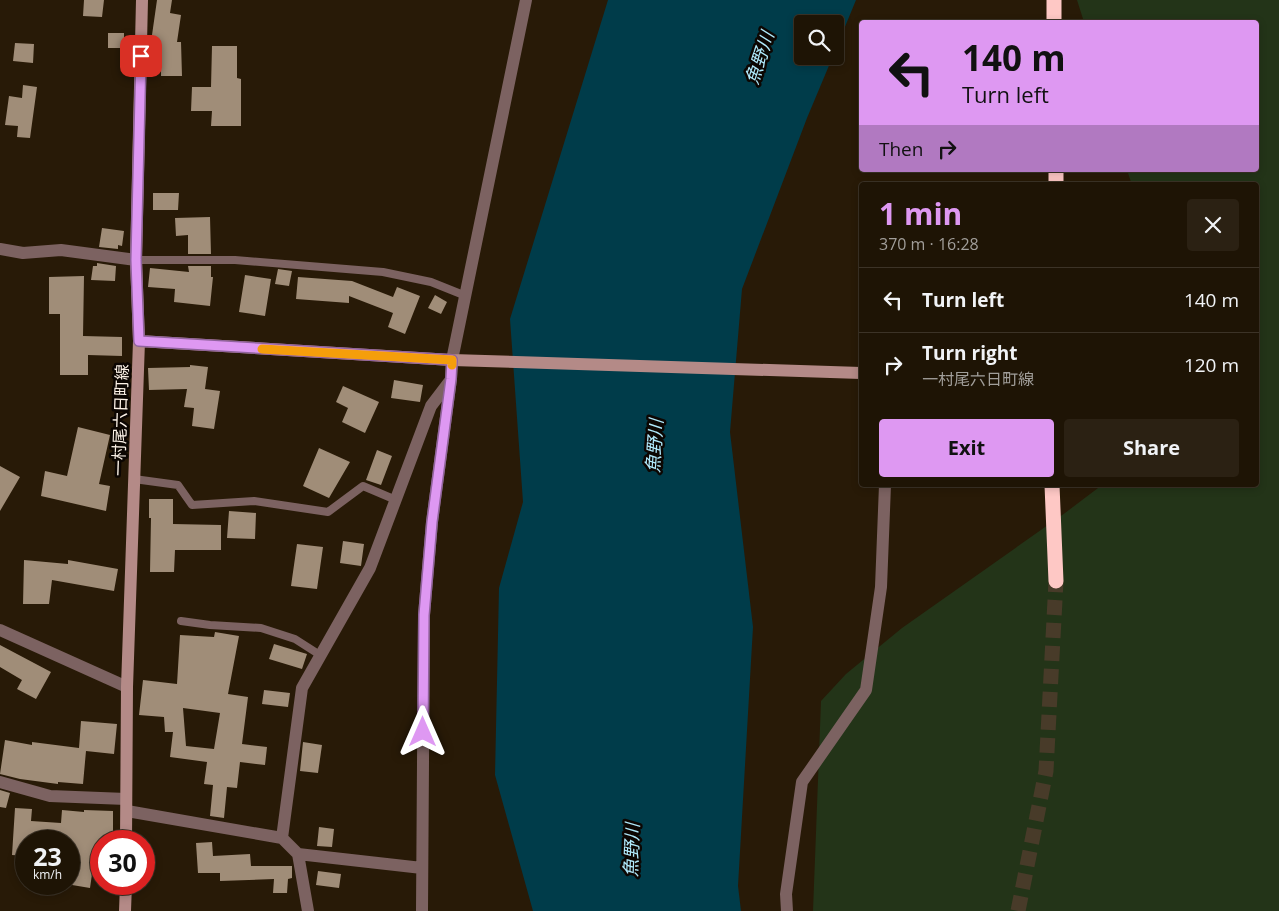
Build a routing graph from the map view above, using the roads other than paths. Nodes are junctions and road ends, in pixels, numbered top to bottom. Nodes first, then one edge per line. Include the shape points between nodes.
1 (142, 0) edge
2 (526, 0) edge
3 (1054, 0) edge
4 (1054, 20) edge
5 (0, 249) edge
6 (136, 260) junction
7 (466, 296) junction
8 (139, 341) junction
9 (452, 360) junction
10 (859, 373) edge
11 (451, 379) junction
12 (134, 479) junction
13 (885, 487) edge
14 (1052, 487) edge
15 (396, 500) junction
16 (1056, 581) tunnel mouth
17 (181, 621) dead end
18 (0, 630) edge
19 (320, 656) junction
20 (127, 688) junction
21 (0, 782) edge
22 (127, 805) junction
23 (126, 830) edge
24 (282, 838) junction
25 (298, 854) junction
26 (422, 868) junction
27 (126, 895) edge
28 (125, 911) edge
29 (308, 911) edge
30 (422, 911) edge
31 (787, 911) edge

1 - 6 main road, 一村尾六日町線
2 - 7 street
3 - 4 highway
5 - 6 street via 23,253 61,250
6 - 7 lane via 235,260 384,272 431,282
6 - 8 main road, 一村尾六日町線
7 - 9 street
8 - 9 main road
8 - 12 main road, 一村尾六日町線
9 - 10 main road
9 - 11 street
11 - 15 street via 431,406
11 - 26 street via 432,522 424,615
12 - 15 lane via 178,485 192,505 254,501 328,512 363,486
12 - 20 main road, 一村尾六日町線
13 - 31 street via 881,587 866,690 802,782 786,894
14 - 16 highway
15 - 19 street via 370,568
17 - 19 lane via 261,628 294,639
18 - 20 street
19 - 24 street via 302,688
20 - 22 main road, 一村尾六日町線
21 - 22 street via 50,796
22 - 23 main road, 一村尾六日町線
22 - 24 street
24 - 25 street
25 - 26 street
25 - 29 street
26 - 30 street
27 - 28 main road

